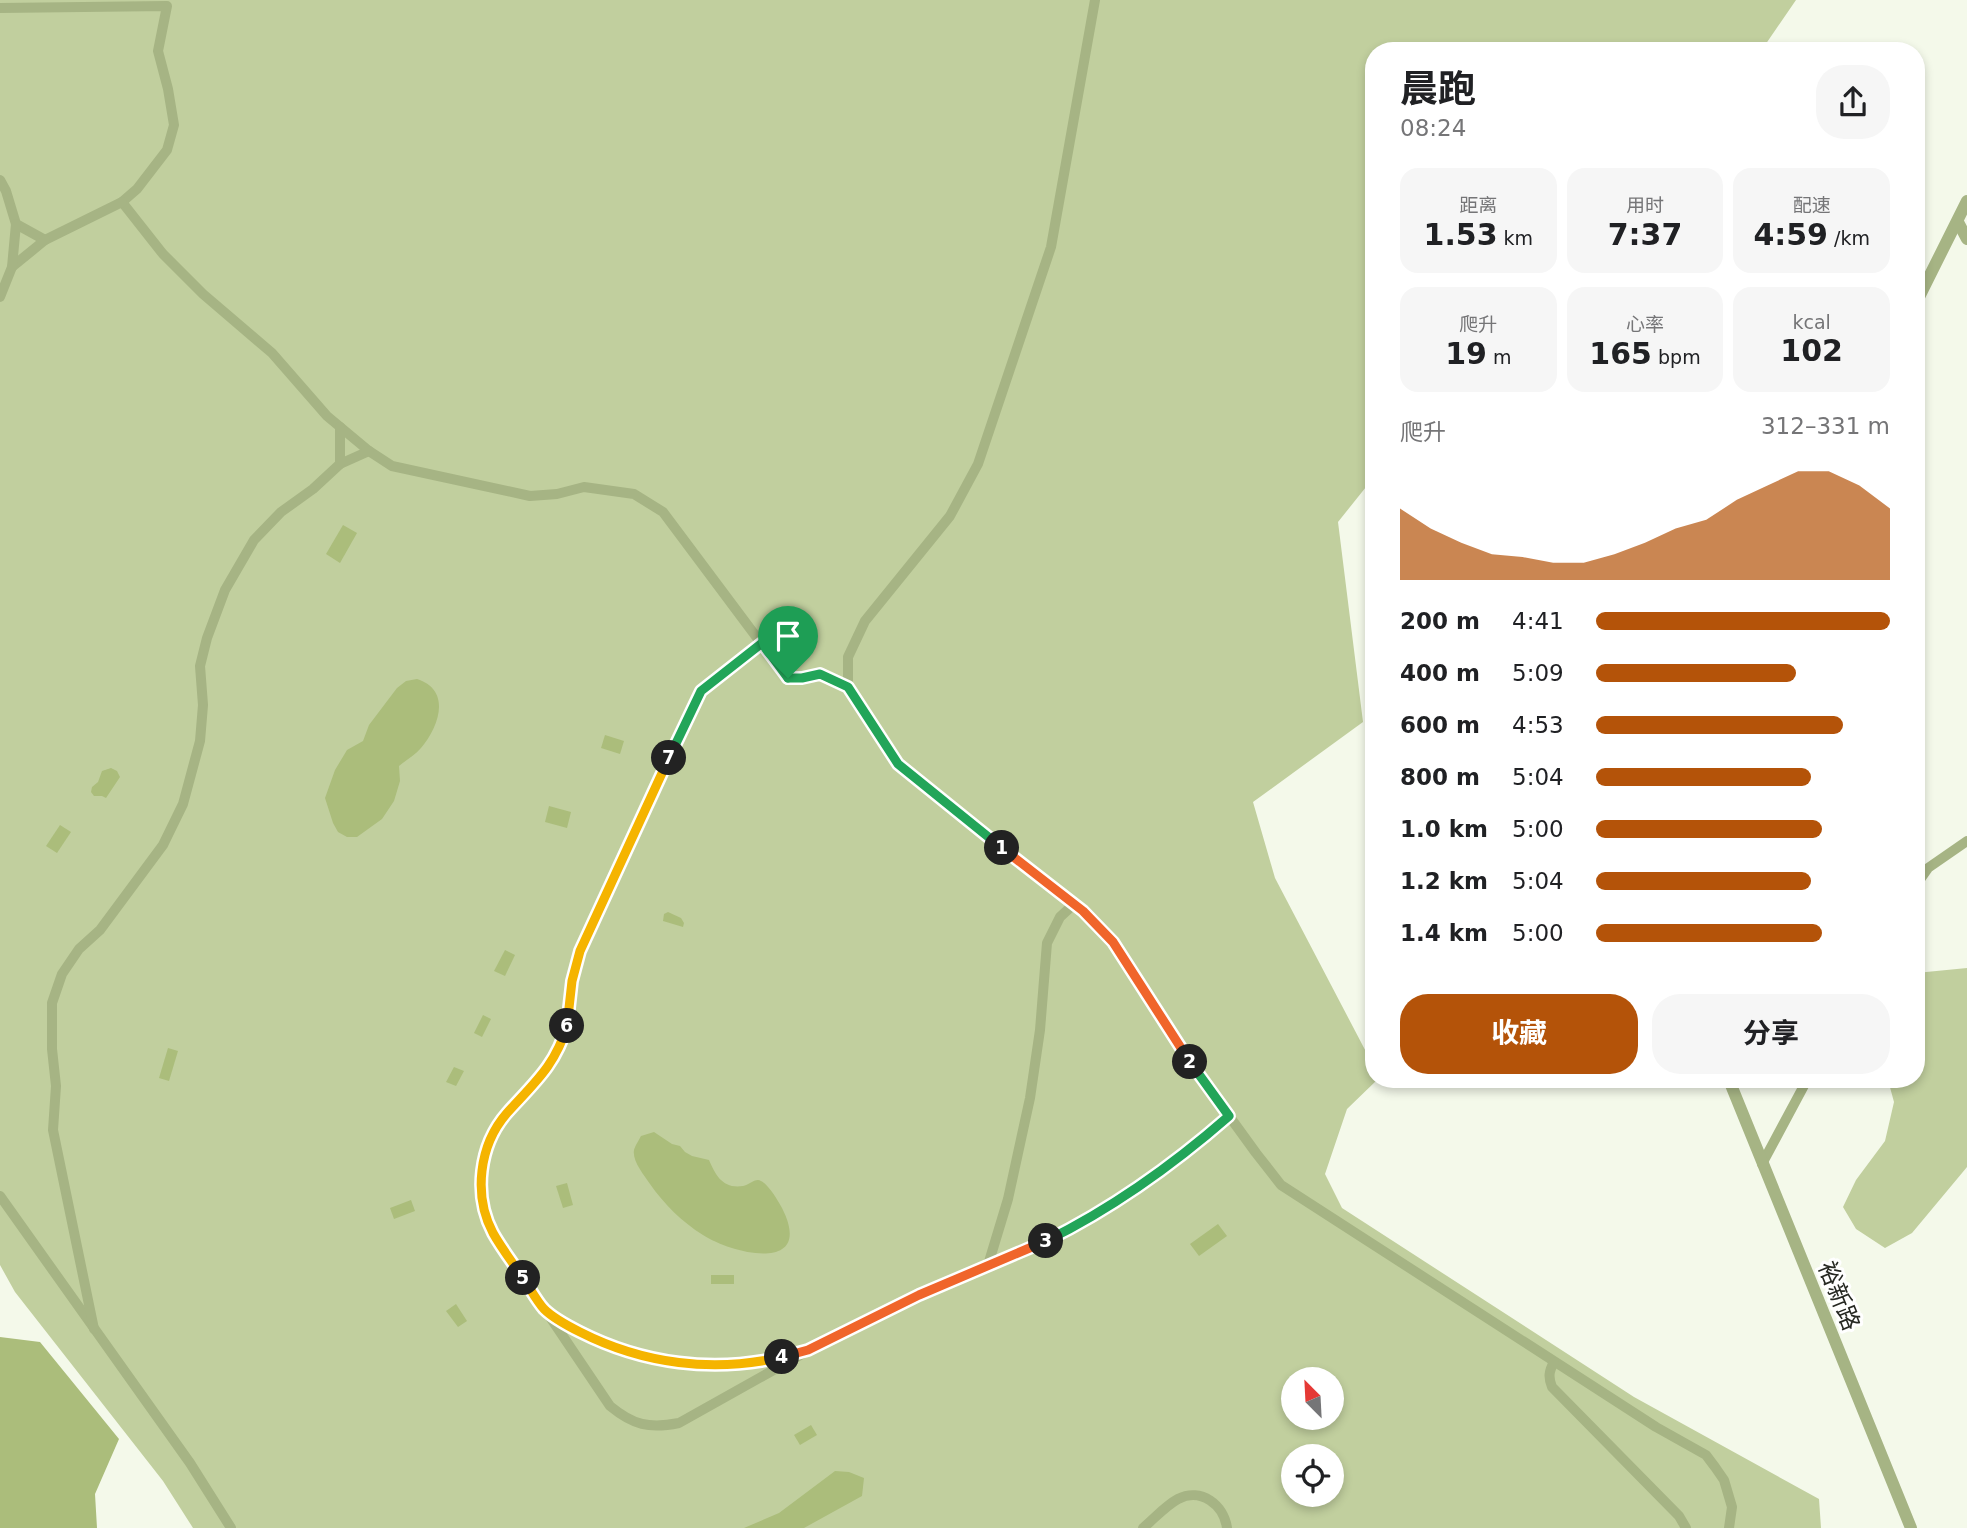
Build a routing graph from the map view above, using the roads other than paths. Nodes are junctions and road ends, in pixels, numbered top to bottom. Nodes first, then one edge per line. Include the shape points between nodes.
1 (1095, 0) edge
2 (171, 3) edge
3 (0, 8) edge
4 (0, 180) edge
5 (1967, 201) edge
6 (122, 202) junction
7 (1958, 222) junction
8 (16, 225) junction
9 (1967, 239) edge
10 (45, 240) junction
11 (12, 267) junction
12 (1925, 286) edge
13 (0, 298) edge
14 (340, 427) junction
15 (369, 451) junction
16 (340, 464) junction
17 (762, 643) junction
18 (848, 687) junction
19 (1967, 841) edge
20 (1925, 872) edge
21 (1074, 904) junction
22 (1732, 1088) edge
23 (1803, 1088) edge
24 (1229, 1116) junction
25 (1762, 1164) junction
26 (0, 1196) edge
27 (988, 1265) junction
28 (545, 1310) junction
29 (94, 1329) junction
30 (808, 1350) junction
31 (1554, 1362) junction
32 (231, 1528) edge
33 (1143, 1528) edge
34 (1227, 1528) edge
35 (1686, 1528) edge
36 (1729, 1528) edge
37 (1911, 1528) edge

1 - 18 street via 1051,247 978,464 950,516 865,621 848,656
2 - 3 street
2 - 6 street via 158,51 174,125 167,150 138,189
4 - 8 street
5 - 7 street
6 - 10 street
6 - 14 street via 163,254 272,354
7 - 9 street
7 - 12 street
8 - 10 street
8 - 11 street
10 - 11 street
11 - 13 street
14 - 15 street
14 - 16 street
15 - 16 street
15 - 17 street via 392,466 530,496 584,487 634,494 663,512
16 - 29 street via 254,540 225,590 200,667 200,741 183,804 163,845 62,974 52,1003 53,1130
17 - 18 street via 788,678 820,674
17 - 28 street via 701,691 583,944 562,1042 547,1069 495,1130 488,1146 481,1181 486,1215
18 - 21 street via 898,764
19 - 20 street
21 - 24 street via 1113,942
21 - 27 street via 1060,917 1048,943 1030,1098 1014,1177
22 - 25 street, 裕新路
23 - 25 street
24 - 27 street via 1111,1205 1033,1247
24 - 31 street via 1282,1185
25 - 37 street, 裕新路
26 - 29 street
27 - 30 street
28 - 30 street via 609,1345 681,1363 736,1364
28 - 30 street via 610,1406 642,1425 679,1423
29 - 32 street
31 - 35 street via 1549,1379 1552,1387
31 - 36 street via 1706,1455 1724,1480 1732,1507
33 - 34 street via 1190,1496 1215,1503 1224,1513

